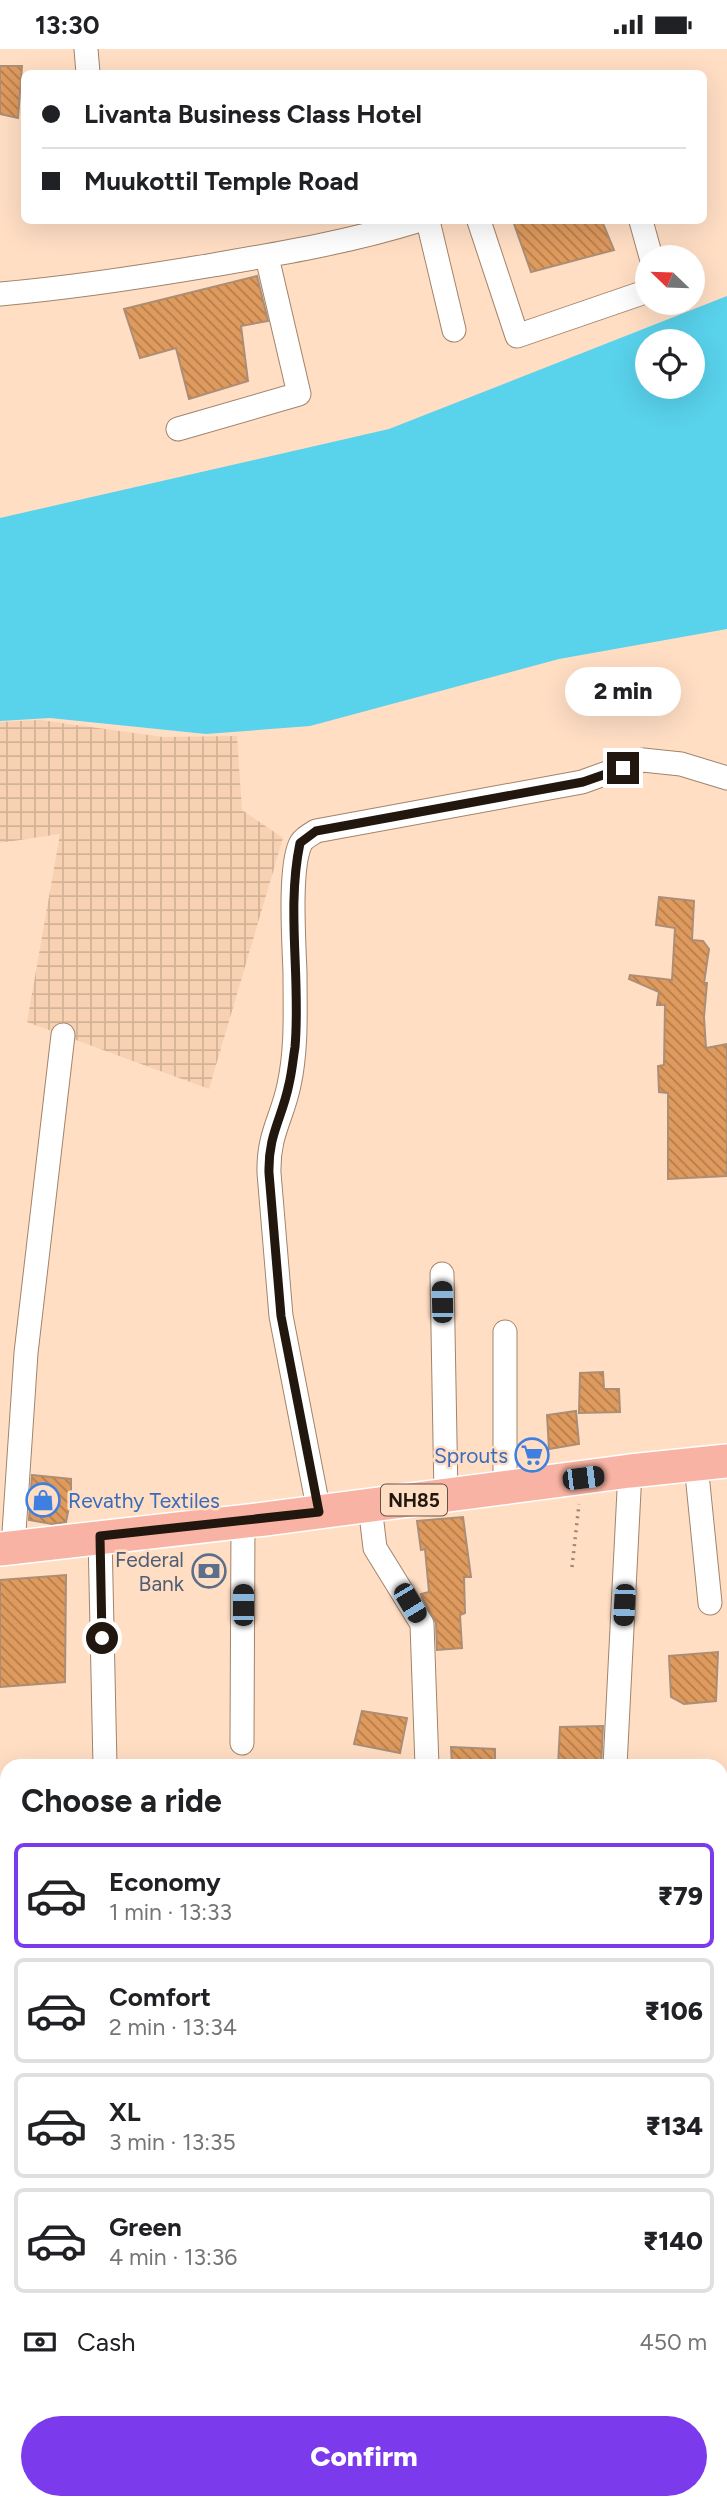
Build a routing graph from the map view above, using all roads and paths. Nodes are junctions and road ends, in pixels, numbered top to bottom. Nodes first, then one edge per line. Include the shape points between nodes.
1 (86, 49) edge
2 (88, 70) edge
3 (407, 224) edge
4 (429, 224) edge
5 (480, 224) edge
6 (642, 224) edge
7 (647, 245) edge
8 (267, 257) junction
9 (0, 294) edge
10 (635, 295) edge
11 (454, 330) dead end
12 (178, 429) dead end
13 (727, 778) edge
14 (63, 1035) dead end
15 (442, 1274) dead end
16 (505, 1332) dead end
17 (712, 1463) edge
18 (630, 1471) junction
19 (583, 1478) junction
20 (505, 1488) junction
21 (446, 1496) junction
22 (370, 1506) junction
23 (319, 1512) junction
24 (243, 1522) junction
25 (100, 1536) junction
26 (6, 1548) edge
27 (572, 1567) dead end
28 (710, 1603) dead end
29 (242, 1743) dead end
30 (105, 1759) edge
31 (427, 1759) edge
32 (615, 1759) edge

1 - 2 street
3 - 8 street
4 - 11 street
5 - 10 street via 517,336
6 - 7 street
8 - 9 street
8 - 12 street via 299,394
13 - 23 street via 681,764 643,760 583,782 316,831 300,843 294,904 295,1045 289,1086 269,1152 269,1173 281,1316
14 - 26 street
15 - 21 street
16 - 20 street
17 - 18 highway, NH85
17 - 28 street
18 - 19 highway, NH85
18 - 32 street
19 - 20 highway, NH85
19 - 27 path
20 - 21 highway, NH85
21 - 22 highway, NH85
22 - 23 highway, NH85
22 - 31 street via 375,1549 422,1623
23 - 24 highway, NH85
24 - 25 highway, NH85
24 - 29 street
25 - 26 highway
25 - 30 street

